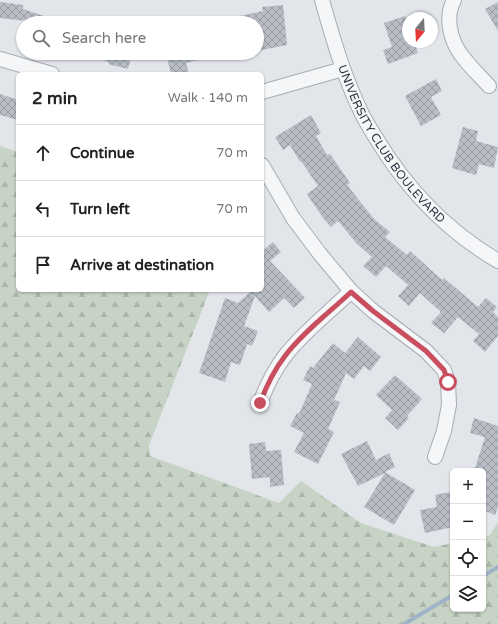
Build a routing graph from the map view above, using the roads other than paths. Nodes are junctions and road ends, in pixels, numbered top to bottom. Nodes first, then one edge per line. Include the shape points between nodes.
1 (322, 0) edge
2 (454, 0) edge
3 (0, 59) edge
4 (343, 69) junction
5 (45, 72) edge
6 (488, 86) dead end
7 (264, 91) edge
8 (264, 168) edge
9 (498, 261) edge
10 (351, 292) junction
11 (260, 403) dead end
12 (435, 457) dead end

1 - 4 street, UNIVERSITY CLUB BOULEVARD
2 - 6 street via 449,16 450,32 460,53
3 - 5 street
4 - 7 street
4 - 9 street, UNIVERSITY CLUB BOULEVARD via 362,116 403,179 428,207 484,253
8 - 10 street via 293,218
10 - 11 street via 284,357
10 - 12 street via 426,351 444,370 448,382 449,405

